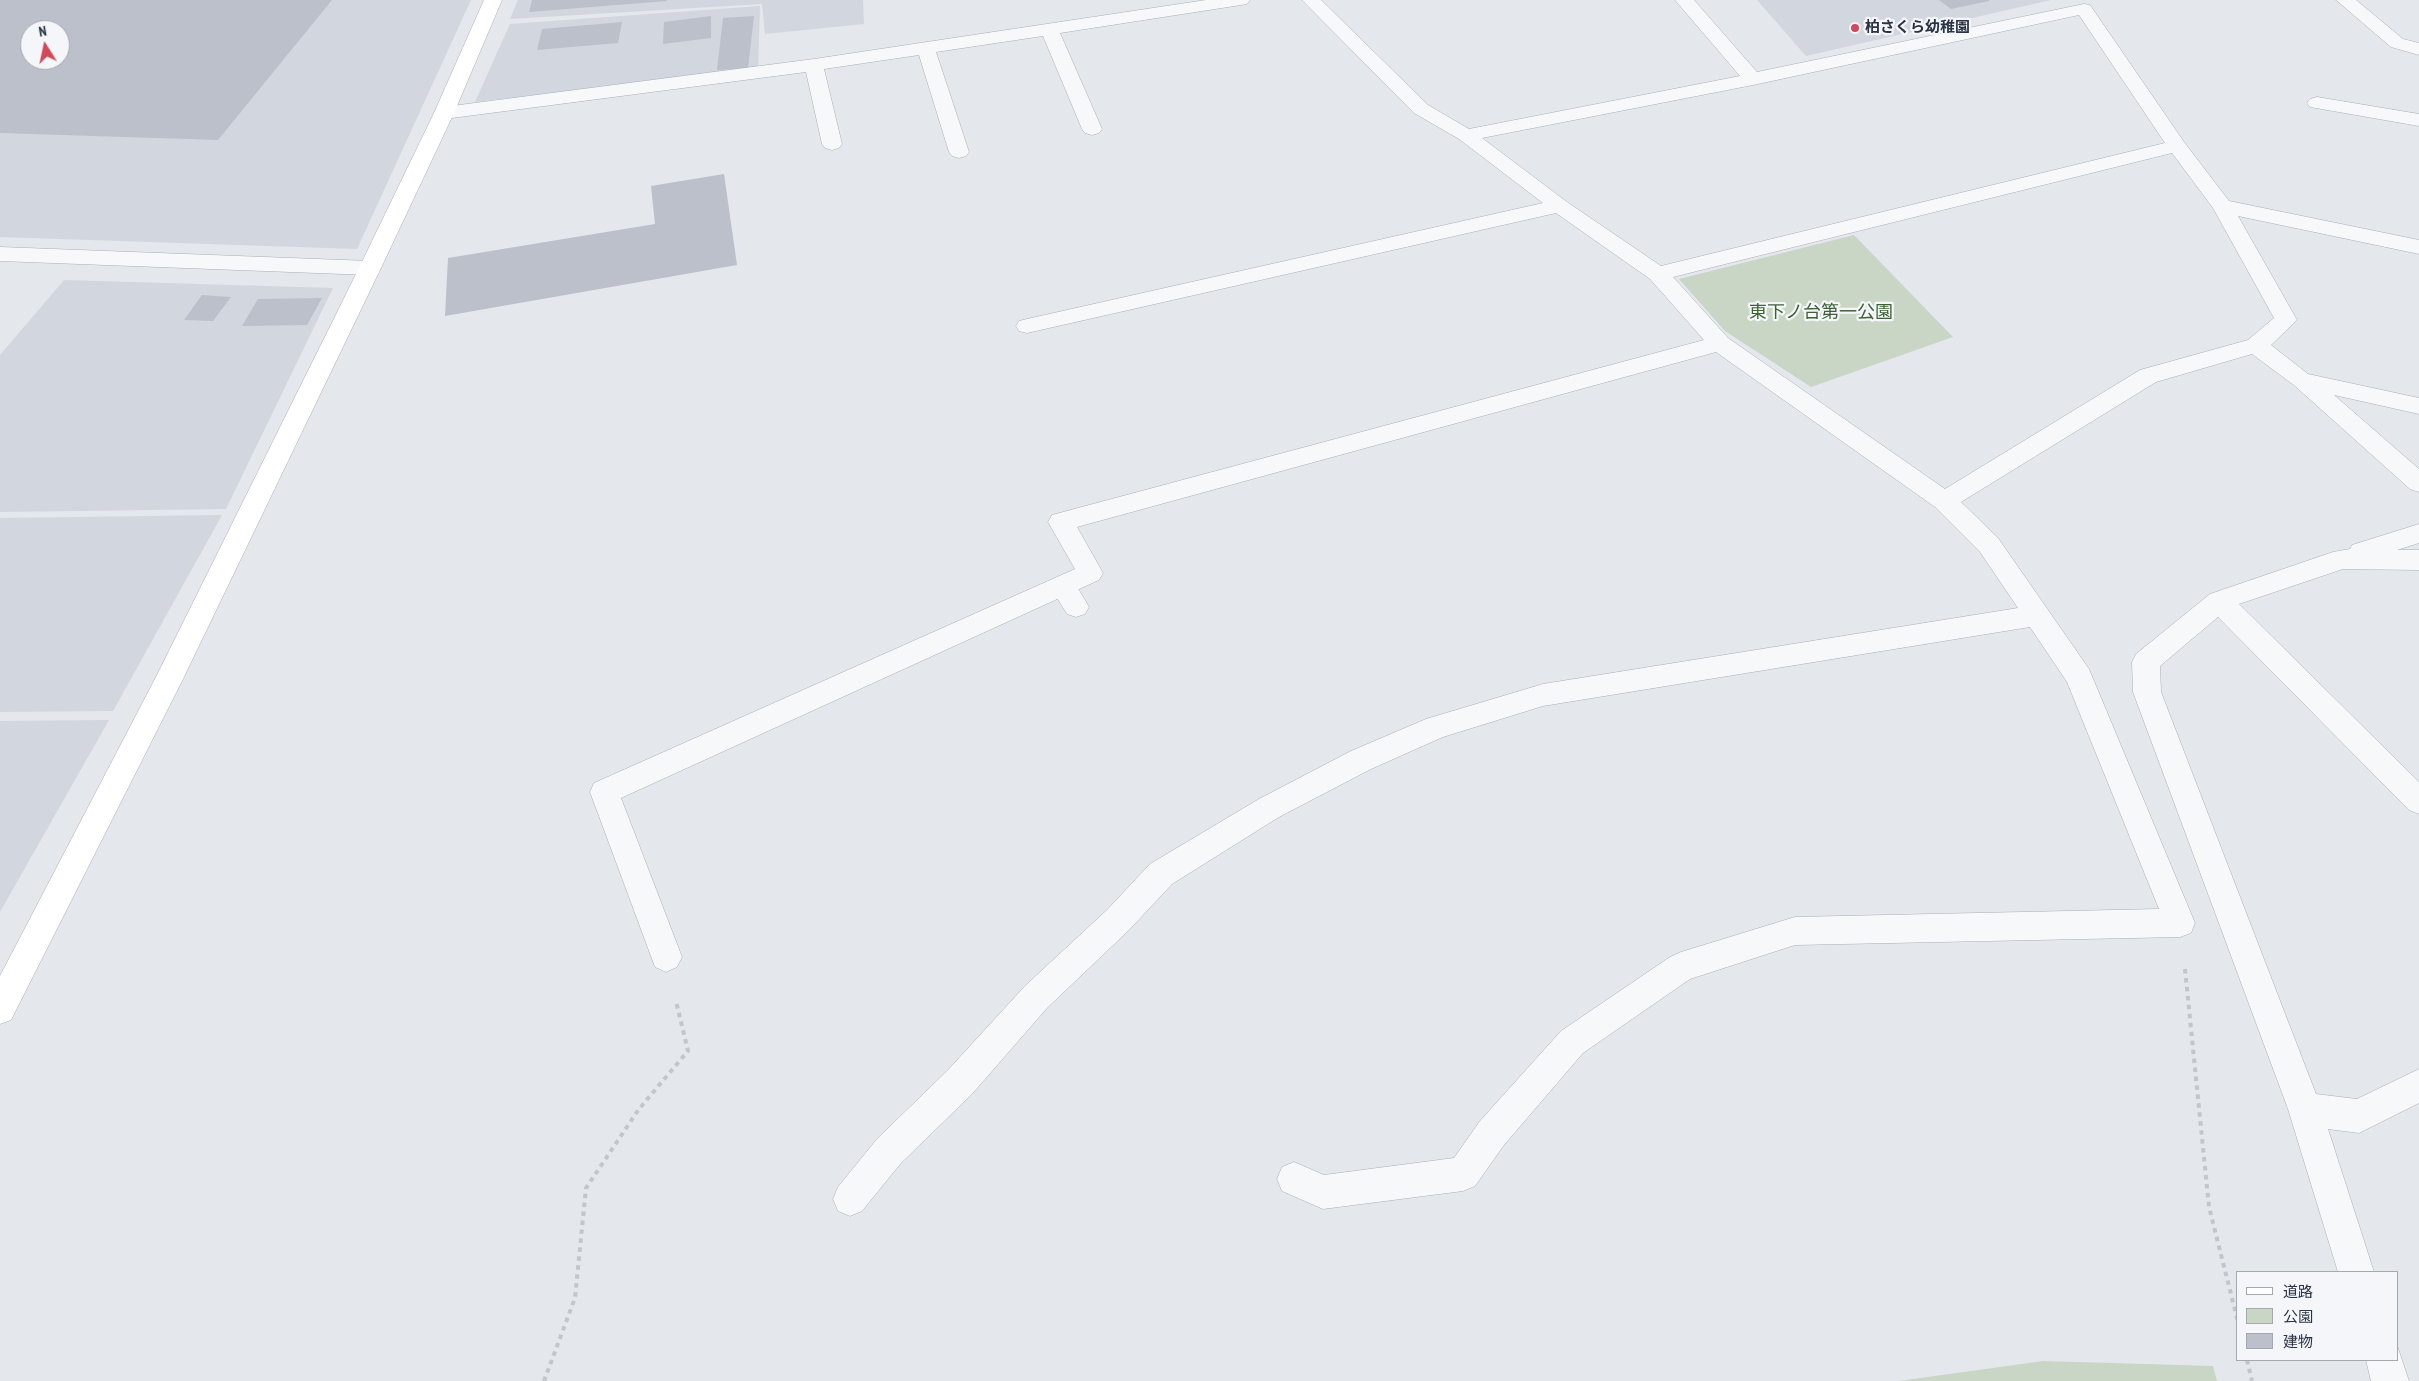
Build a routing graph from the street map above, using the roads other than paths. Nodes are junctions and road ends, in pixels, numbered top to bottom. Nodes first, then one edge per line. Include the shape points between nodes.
1 (493, 0) edge
2 (1241, 0) edge
3 (1310, 0) edge
4 (1684, 0) edge
5 (2345, 0) edge
6 (1049, 29) junction
7 (926, 48) junction
8 (2419, 49) edge
9 (814, 65) junction
10 (1753, 79) junction
11 (2317, 103) dead end
12 (444, 113) junction
13 (2419, 120) edge
14 (1092, 130) dead end
15 (1466, 135) junction
16 (832, 144) dead end
17 (2177, 146) junction
18 (959, 152) dead end
19 (1560, 206) junction
20 (2222, 206) junction
21 (2419, 247) edge
22 (0, 254) edge
23 (370, 268) junction
24 (1658, 274) junction
25 (1028, 326) dead end
26 (1720, 343) junction
27 (2256, 345) junction
28 (2300, 380) junction
29 (2419, 406) edge
30 (2419, 483) edge
31 (1944, 501) junction
32 (2419, 533) edge
33 (2342, 559) junction
34 (2419, 560) edge
35 (2219, 601) junction
36 (2037, 615) junction
37 (2419, 801) edge
38 (666, 957) road end
39 (0, 1008) edge
40 (2419, 1085) edge
41 (2305, 1109) junction
42 (1294, 1179) dead end
43 (850, 1199) dead end
44 (2356, 1271) edge
45 (2384, 1361) edge
46 (2390, 1381) edge

1 - 12 street
2 - 6 street
3 - 15 street via 1421,109
4 - 10 street
5 - 8 street via 2397,43
6 - 7 street
6 - 14 street
7 - 9 street
7 - 18 street
9 - 12 street
9 - 16 street
10 - 15 street
10 - 17 street via 2084,9
11 - 13 street
12 - 23 street
15 - 19 street
17 - 20 street
17 - 24 street
19 - 24 street
19 - 25 street
20 - 21 street
20 - 27 street via 2286,320
22 - 23 street
23 - 39 street via 169,679
24 - 26 street
26 - 31 street
26 - 38 street via 1061,522 1090,573 1070,596 604,792
27 - 28 street
27 - 31 street via 2148,376
28 - 29 street
28 - 30 street
31 - 36 street via 1989,546
32 - 33 street
33 - 34 street
33 - 35 street
35 - 37 street
35 - 41 street via 2146,662 2147,692
36 - 42 street via 2079,677 2180,924 1796,931 1681,967 1572,1042 1492,1133 1463,1174 1323,1192
36 - 43 street via 1543,695 1436,726 1361,760 1269,808 1161,874 1118,920 1036,996 960,1082 889,1151
40 - 41 street via 2359,1116
41 - 44 street
45 - 46 street

